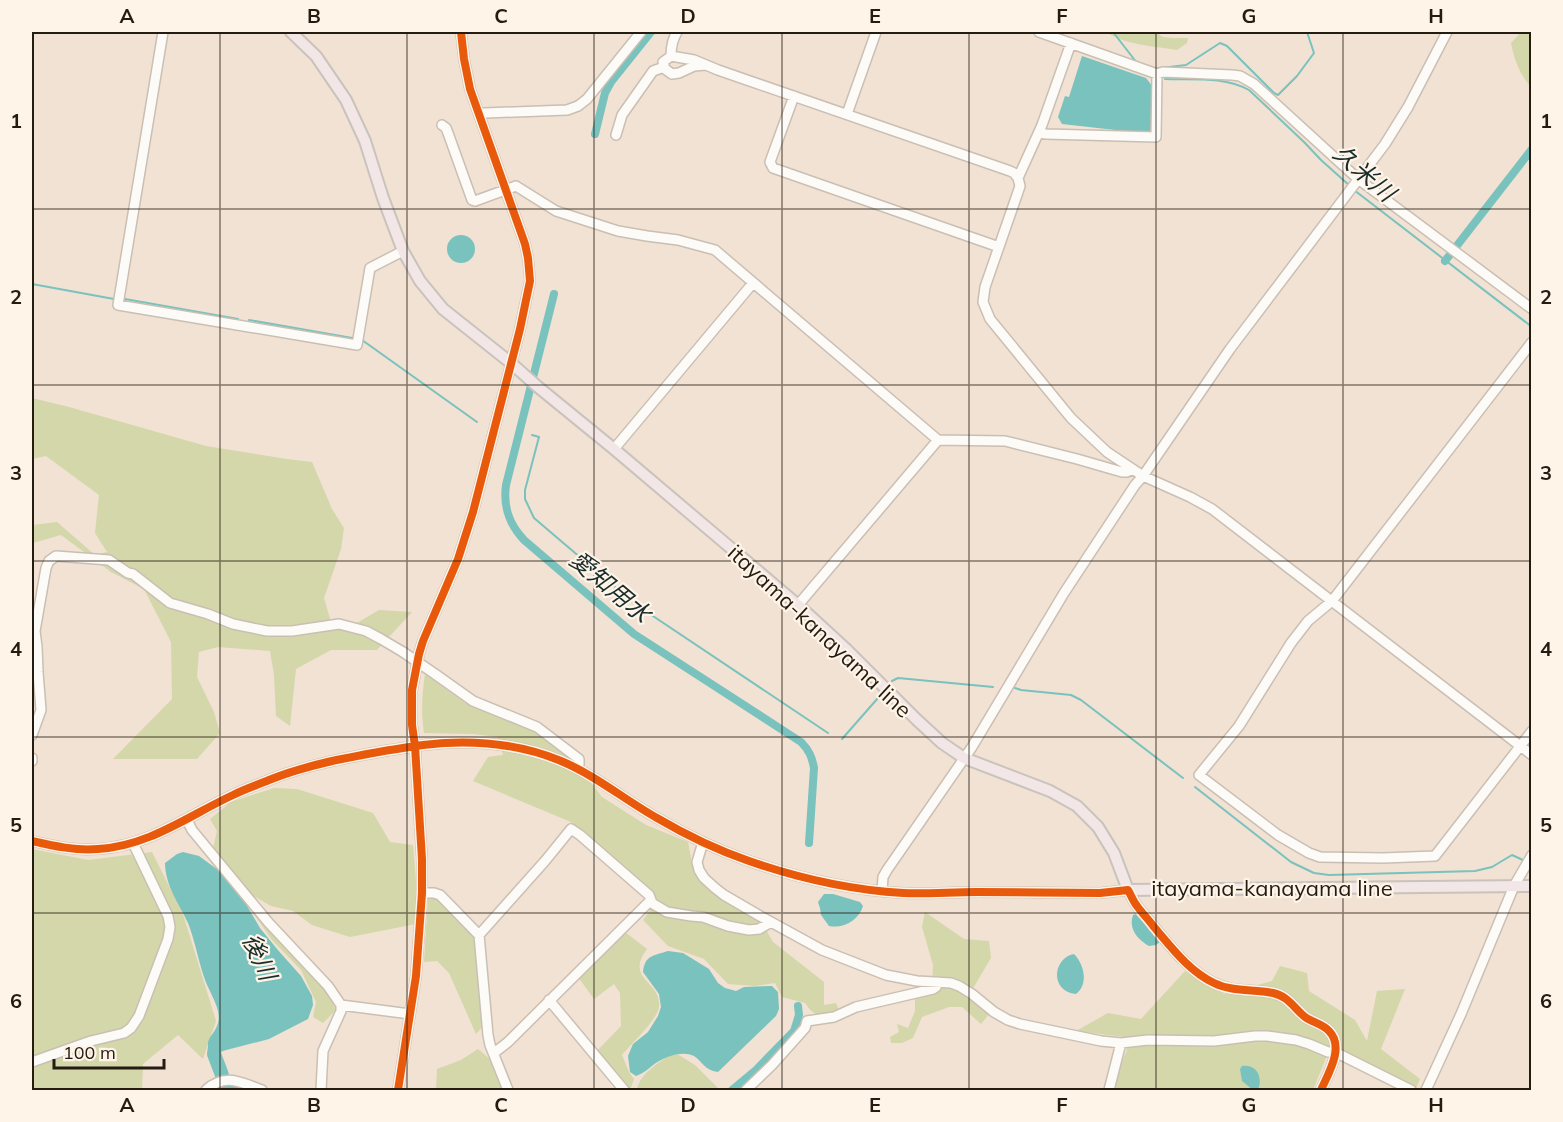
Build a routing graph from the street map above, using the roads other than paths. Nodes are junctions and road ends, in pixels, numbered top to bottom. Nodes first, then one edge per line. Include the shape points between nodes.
1 (163, 32) edge
2 (291, 32) edge
3 (461, 32) edge
4 (639, 32) edge
5 (677, 32) edge
6 (876, 32) edge
7 (1039, 32) edge
8 (1447, 32) edge
9 (1071, 43) junction
10 (671, 56) junction
11 (706, 65) junction
12 (664, 67) junction
13 (1157, 74) junction
14 (794, 96) junction
15 (479, 114) junction
16 (847, 114) junction
17 (442, 125) dead end
18 (1039, 133) junction
19 (616, 135) dead end
20 (1018, 178) junction
21 (1358, 180) junction
22 (506, 189) junction
23 (999, 247) junction
24 (403, 251) junction
25 (753, 283) junction
26 (1532, 309) edge
27 (1532, 342) edge
28 (511, 363) junction
29 (938, 440) junction
30 (614, 449) junction
31 (1132, 469) junction
32 (1143, 476) junction
33 (1332, 602) junction
34 (798, 605) junction
35 (1532, 731) edge
36 (32, 735) edge
37 (415, 746) junction
38 (1520, 746) junction
39 (1532, 755) edge
40 (964, 758) junction
41 (576, 768) junction
42 (187, 820) junction
43 (32, 841) edge
44 (703, 842) junction
45 (133, 843) junction
46 (1532, 855) edge
47 (1514, 886) junction
48 (1532, 886) edge
49 (1128, 890) junction
50 (882, 891) junction
51 (422, 893) junction
52 (651, 900) junction
53 (771, 922) junction
54 (479, 935) junction
55 (938, 982) junction
56 (549, 1000) junction
57 (341, 1005) junction
58 (410, 1014) junction
59 (1121, 1043) junction
60 (1335, 1052) junction
61 (494, 1053) junction
62 (32, 1062) edge
63 (206, 1090) edge
64 (262, 1090) edge
65 (321, 1090) edge
66 (398, 1090) edge
67 (508, 1090) edge
68 (624, 1090) edge
69 (746, 1090) edge
70 (1109, 1090) edge
71 (1321, 1090) edge
72 (1411, 1090) edge
73 (1426, 1090) edge

1 - 24 street via 118,305 357,345 370,268
2 - 24 main road, itayama-kanayama line via 316,56 346,100 365,141
3 - 15 street via 465,69
4 - 15 street via 578,106 567,110
5 - 10 street
6 - 16 street
7 - 9 street
8 - 21 street via 1408,107
9 - 13 street
9 - 18 street
10 - 11 street
10 - 12 street via 663,62
11 - 12 street via 675,74
11 - 14 street
12 - 19 street via 653,71 622,115
13 - 18 street via 1156,137
13 - 21 street via 1232,75 1248,80
14 - 16 street
14 - 23 street via 770,162 773,168
15 - 22 street
16 - 20 street via 1010,171
17 - 22 street via 452,141 472,200
18 - 20 street
20 - 23 street via 1020,186
21 - 26 street
21 - 32 street via 1230,349
22 - 25 street via 516,186 556,211 618,231 715,250
22 - 28 street via 530,270 529,292
23 - 31 street via 982,297 990,319 1071,418
24 - 28 main road, itayama-kanayama line via 420,281 443,309
25 - 29 street
25 - 30 street
27 - 33 street
28 - 30 main road, itayama-kanayama line
28 - 37 street via 470,523 419,654 412,690
29 - 31 street via 1005,441 1122,472
29 - 34 street
30 - 34 main road, itayama-kanayama line
31 - 32 street
32 - 33 street via 1212,509
32 - 40 street via 1064,593
33 - 38 street
33 - 38 street via 1308,621 1291,643 1239,726 1199,775 1245,811 1278,835 1320,857 1435,856
34 - 40 main road, itayama-kanayama line via 916,720
35 - 38 street
36 - 41 street, bridge via 41,710 35,631 46,568 56,556 110,560 170,603 233,624 267,631 339,624 366,631 472,701 537,728 579,759
37 - 41 street via 468,742 491,745 537,753
37 - 42 street via 355,756 272,778
37 - 51 street
38 - 39 street
40 - 49 main road, itayama-kanayama line via 1050,791 1077,806 1098,827
40 - 50 street via 887,870
41 - 44 street via 657,819
42 - 45 street
42 - 57 street via 268,922
43 - 45 street via 85,849
44 - 50 street via 799,876
44 - 53 street via 697,862 704,878 724,895
45 - 62 street via 170,927 139,1016 124,1034
46 - 47 street
47 - 48 main road, itayama-kanayama line
47 - 49 main road, itayama-kanayama line
47 - 73 street
49 - 50 street
49 - 60 street via 1137,906 1192,969 1217,985 1282,996 1331,1033
51 - 54 street via 440,895
51 - 58 street
52 - 53 street via 667,912 749,930
52 - 54 street via 571,829
52 - 56 street
53 - 55 street via 822,950 886,975
54 - 61 street via 488,1035
55 - 59 street via 966,989 994,1012 1020,1024
55 - 69 street via 933,988 807,1021 805,1028
56 - 61 street
56 - 68 street
57 - 58 street
57 - 65 street via 323,1051
58 - 66 street
59 - 60 street via 1261,1036 1296,1040
59 - 70 street
60 - 71 street
60 - 72 street
61 - 67 street
63 - 64 street via 221,1080 229,1080

